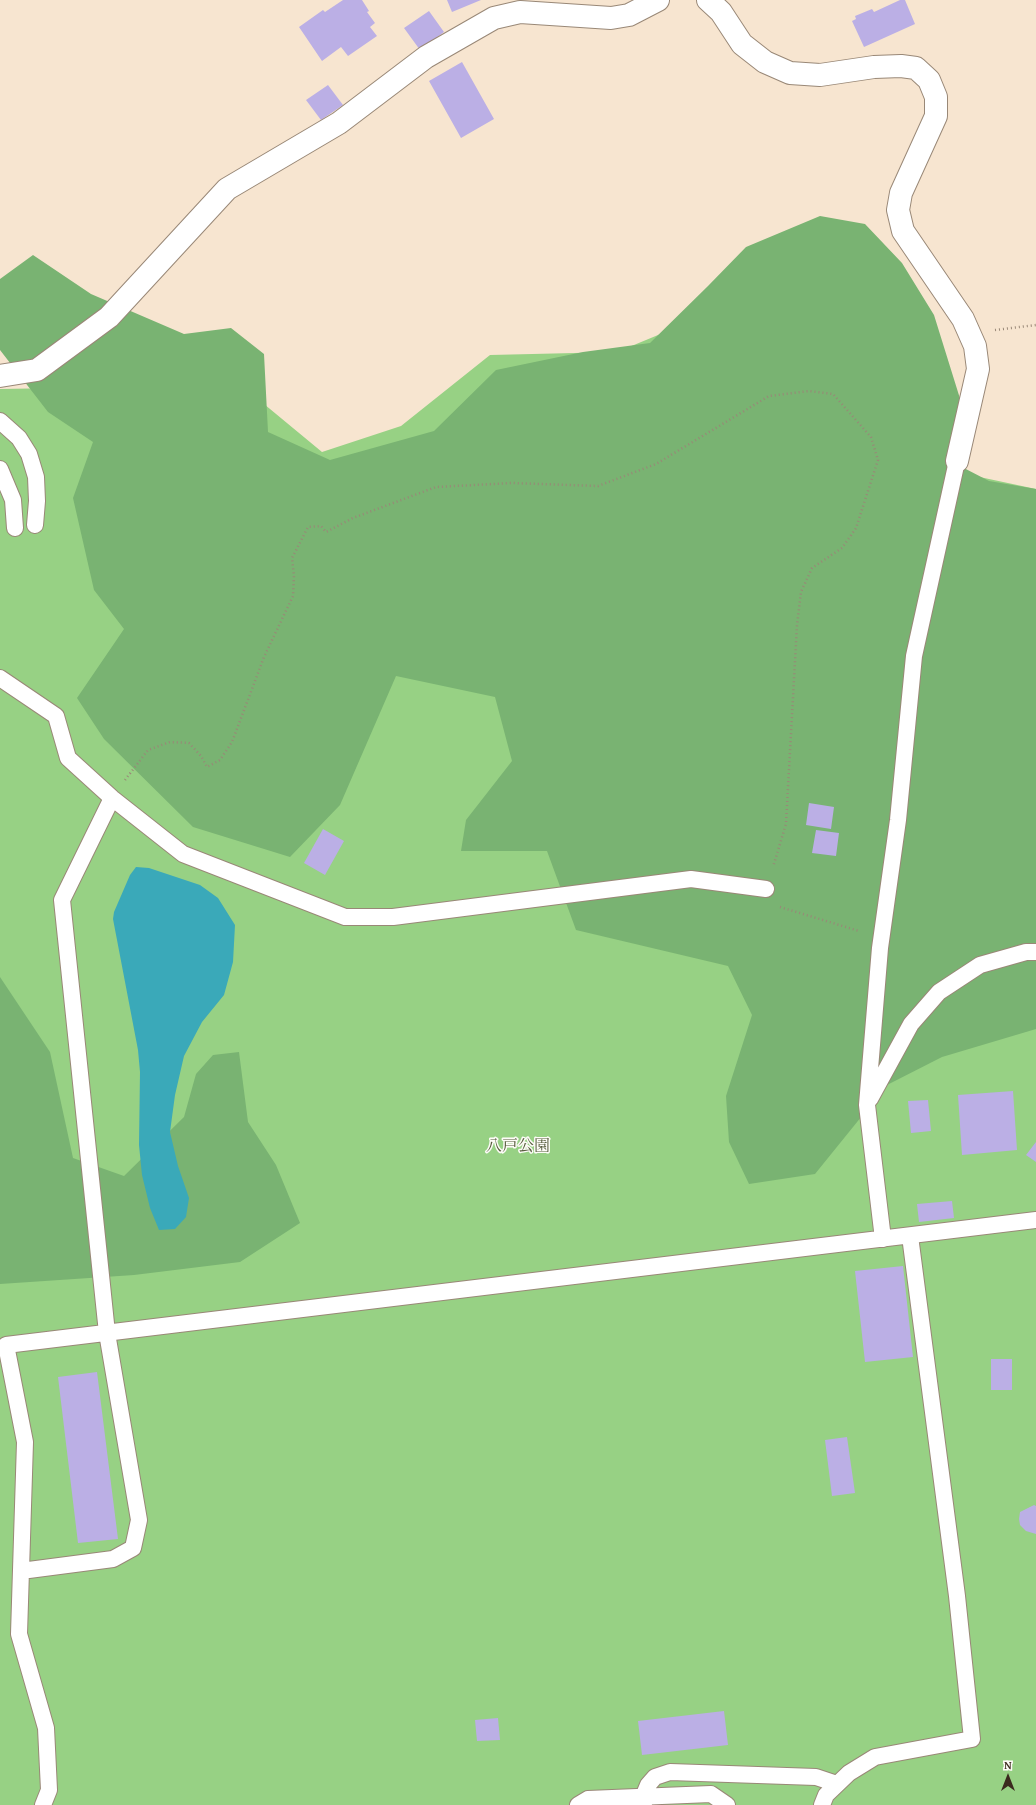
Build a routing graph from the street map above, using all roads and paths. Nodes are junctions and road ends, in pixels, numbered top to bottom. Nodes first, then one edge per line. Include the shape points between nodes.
1 (658, 0) edge
2 (708, 0) edge
3 (1036, 326) edge
4 (970, 336) junction
5 (0, 376) edge
6 (0, 421) edge
7 (957, 461) joint
8 (0, 469) edge
9 (35, 525) dead end
10 (15, 528) dead end
11 (0, 678) edge
12 (112, 798) junction
13 (766, 889) junction
14 (880, 948) junction
15 (1036, 952) edge
16 (867, 1105) junction
17 (1036, 1220) edge
18 (910, 1236) junction
19 (883, 1239) junction
20 (107, 1332) junction
21 (21, 1571) junction
22 (837, 1784) junction
23 (643, 1801) edge
24 (43, 1805) edge
25 (578, 1805) edge
26 (727, 1805) edge
27 (822, 1805) edge

1 - 5 street via 629,15 611,18 520,12 494,18 426,57 338,123 227,189 109,317 37,370
2 - 4 street via 721,12 742,44 765,62 790,73 820,75 901,66 916,68 929,80 936,97 936,116 901,193 898,210 903,231 963,319
3 - 4 path via 1004,328
4 - 7 street via 975,346 978,369
6 - 9 lane via 19,438 29,454 36,477
7 - 14 lane via 914,656 898,820
8 - 10 lane via 13,500
11 - 12 lane via 56,716 68,758
12 - 13 lane via 183,854 345,917 393,918 691,879
12 - 13 path via 148,750 170,742 189,742 207,767 220,760 232,742 264,657 293,596 292,558 308,527 321,526 326,532 353,518 436,487 512,483 598,486 656,464 769,396 808,391 833,394 871,437 878,460 856,528 842,548 812,568 801,592 786,824
12 - 20 lane via 62,900
13 - 14 path via 775,905 856,929
14 - 16 lane
15 - 16 lane via 1026,952 980,965 939,992 911,1024
16 - 19 lane
17 - 18 lane
18 - 19 lane
18 - 22 lane via 957,1596 972,1739 875,1757 848,1773
19 - 20 lane
20 - 21 lane via 6,1345 25,1442
20 - 21 lane via 139,1520 133,1548 113,1559
21 - 24 lane via 19,1634 46,1728 49,1790
22 - 23 lane via 816,1777 670,1772 655,1777 648,1785
22 - 27 lane via 826,1795
23 - 25 lane via 588,1799
23 - 26 lane via 711,1794

